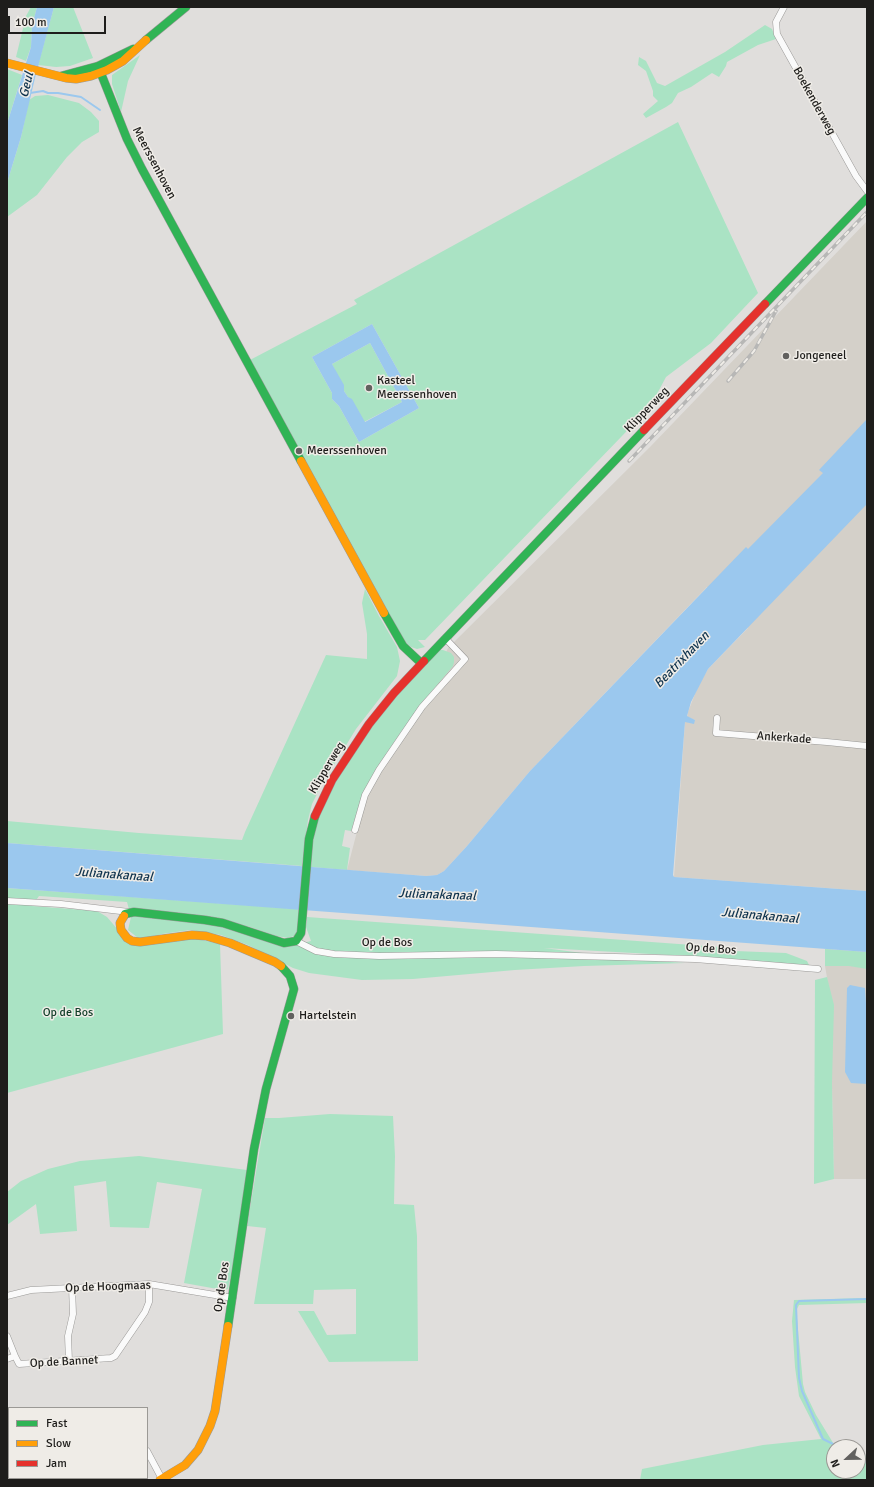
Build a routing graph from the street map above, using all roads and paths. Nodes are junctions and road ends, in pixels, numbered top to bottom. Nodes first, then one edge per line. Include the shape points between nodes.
1 (186, 7) edge
2 (784, 7) edge
3 (7, 64) edge
4 (99, 69) junction
5 (867, 191) edge
6 (867, 198) edge
7 (445, 638) junction
8 (421, 663) junction
9 (717, 718) dead end
10 (867, 746) edge
11 (355, 830) dead end
12 (7, 901) edge
13 (129, 912) junction
14 (296, 941) junction
15 (818, 969) dead end
16 (149, 1284) junction
17 (72, 1287) junction
18 (7, 1296) edge
19 (233, 1298) junction
20 (7, 1336) edge
21 (15, 1356) junction
22 (7, 1360) edge
23 (70, 1361) junction
24 (148, 1453) edge
25 (161, 1479) edge

1 - 4 street via 123,61
2 - 5 street, Boekenderweg via 776,22 777,34 856,176
3 - 4 street via 57,77 76,79
4 - 8 street, Meerssenhoven via 142,169 397,636 403,646
6 - 7 street, Klipperweg
7 - 8 street, Klipperweg
7 - 11 street via 465,659 422,707 379,770 365,795
8 - 14 street, Klipperweg via 369,724 332,780 315,816 309,839 301,933
9 - 10 street, Ankerkade via 716,733
12 - 13 street
13 - 14 street, Op de Bos via 223,923 284,943
13 - 19 street, Op de Bos via 120,923 121,930 132,941 206,936 275,962 287,970 293,981 293,996 266,1089 254,1149
14 - 15 street, Op de Bos via 316,951 334,954 496,954 696,959
16 - 17 street, Op de Hoogmaas
16 - 19 street, Op de Hoogmaas
16 - 23 street, Op de Bannet via 149,1302 145,1312 115,1356 106,1360
17 - 18 street, Op de Hoogmaas via 31,1290
17 - 23 street via 73,1314 68,1336
19 - 25 street, Op de Bos via 218,1394 210,1426 198,1450 185,1465
20 - 21 street
21 - 22 street, Op de Bannet
21 - 23 street, Op de Bannet via 19,1364
24 - 25 street

